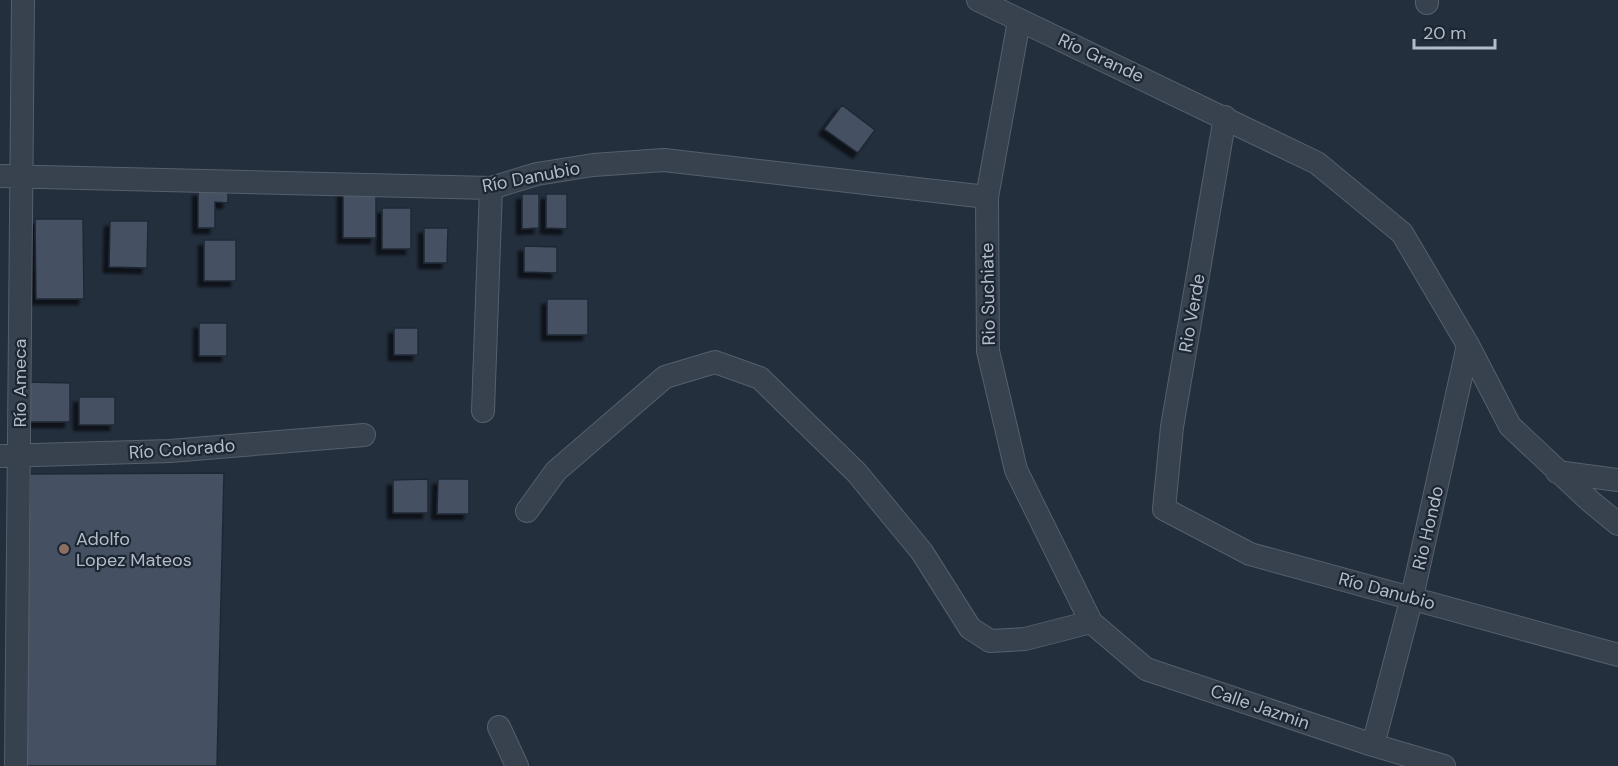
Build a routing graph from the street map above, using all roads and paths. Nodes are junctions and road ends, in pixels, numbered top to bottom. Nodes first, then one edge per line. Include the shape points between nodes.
1 (23, 0) edge
2 (978, 0) edge
3 (1018, 21) junction
4 (1225, 117) junction
5 (10, 176) edge
6 (490, 188) junction
7 (987, 197) junction
8 (1468, 345) junction
9 (483, 411) dead end
10 (364, 435) dead end
11 (10, 456) edge
12 (1557, 471) junction
13 (1618, 480) edge
14 (1164, 509) joint
15 (527, 511) dead end
16 (1618, 524) edge
17 (1412, 597) junction
18 (1091, 622) junction
19 (1618, 655) edge
20 (8, 709) edge
21 (499, 728) dead end
22 (1373, 745) junction
23 (16, 766) edge
24 (517, 766) edge
25 (1444, 766) edge

1 - 5 street, Río Ameca
2 - 3 street, Río Grande
3 - 4 street, Río Grande
3 - 7 street, Rio Suchiate
4 - 8 street, Río Grande via 1317,163 1402,233
4 - 14 street, Rio Verde via 1172,427
5 - 6 street, Río Danubio
5 - 11 street, Río Ameca
6 - 7 street, Río Danubio via 537,174 664,160
6 - 9 street
7 - 18 street, Rio Suchiate via 988,351 1016,470
8 - 12 street, Río Grande via 1510,426
8 - 17 street, Rio Hondo
10 - 11 street, Río Colorado via 170,451
11 - 20 street, Río Ameca
12 - 13 street
12 - 16 street, Río Grande
14 - 17 street, Río Danubio via 1250,554
15 - 18 street via 556,471 665,376 715,362 759,378 857,473 922,552 970,628 990,641 1025,639
17 - 19 street, Río Danubio
17 - 22 street, Rio Hondo
18 - 22 street, Calle Jazmin via 1146,669
20 - 23 street, Río Ameca
21 - 24 street
22 - 25 street, Calle Jazmin

